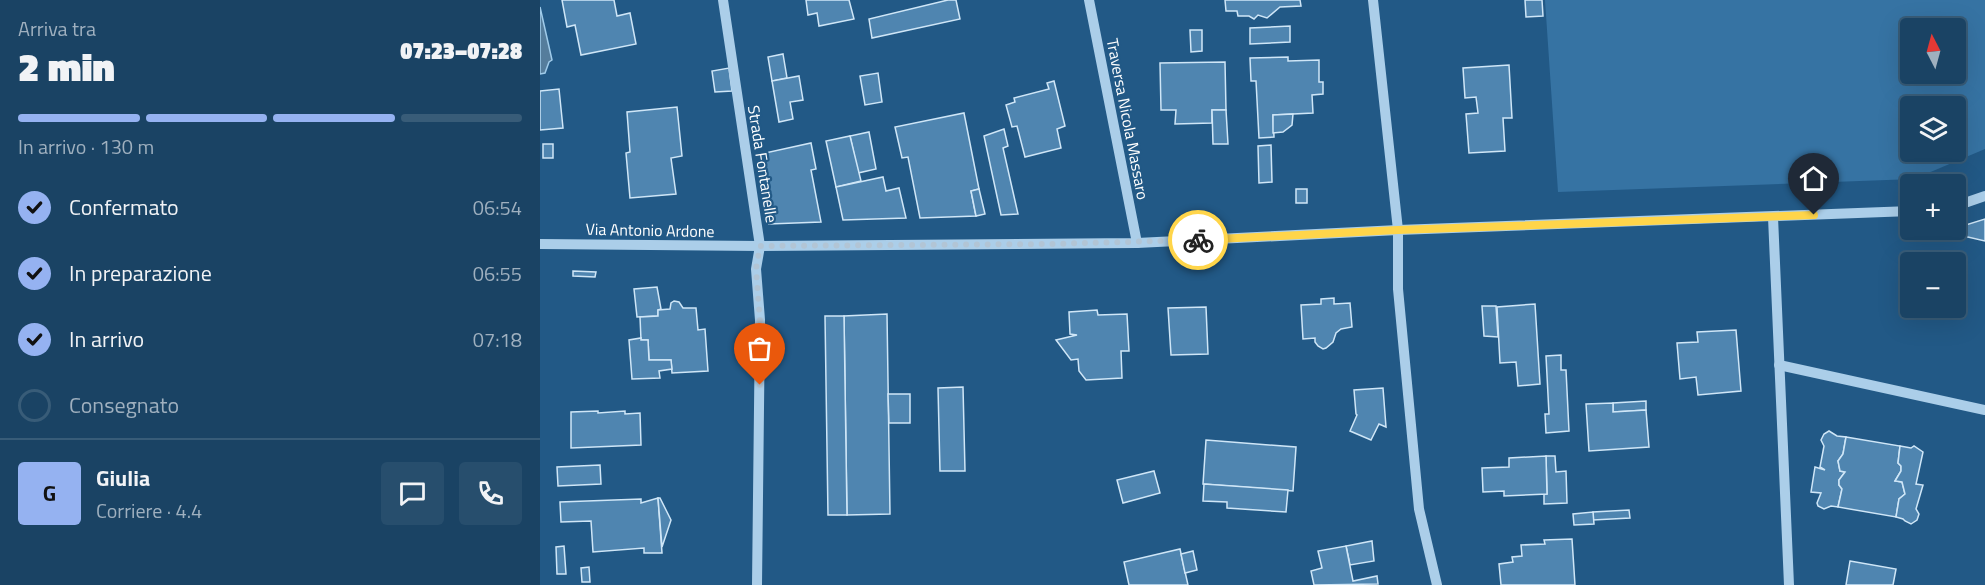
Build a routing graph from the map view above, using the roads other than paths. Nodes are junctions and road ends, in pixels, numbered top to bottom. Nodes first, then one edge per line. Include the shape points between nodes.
1 (723, 0) edge
2 (1089, 0) edge
3 (1373, 0) edge
4 (1985, 196) edge
5 (1966, 203) edge
6 (1900, 211) edge
7 (1773, 217) junction
8 (1398, 230) junction
9 (1137, 243) junction
10 (540, 244) edge
11 (760, 246) junction
12 (1779, 365) junction
13 (1985, 410) edge
14 (757, 585) edge
15 (1437, 585) edge
16 (1788, 585) edge

1 - 11 street, Strada Fontanelle
2 - 9 street, Traversa Nicola Massaro
3 - 8 street
4 - 5 street
6 - 7 street, Via Antonio Ardone
7 - 8 street, Via Antonio Ardone
7 - 12 street
8 - 9 street, Via Antonio Ardone
8 - 15 street via 1398,289 1419,509
9 - 11 street, Via Antonio Ardone
10 - 11 street, Via Antonio Ardone
11 - 14 street, Strada Fontanelle via 756,269 760,321
12 - 13 street
12 - 16 street

